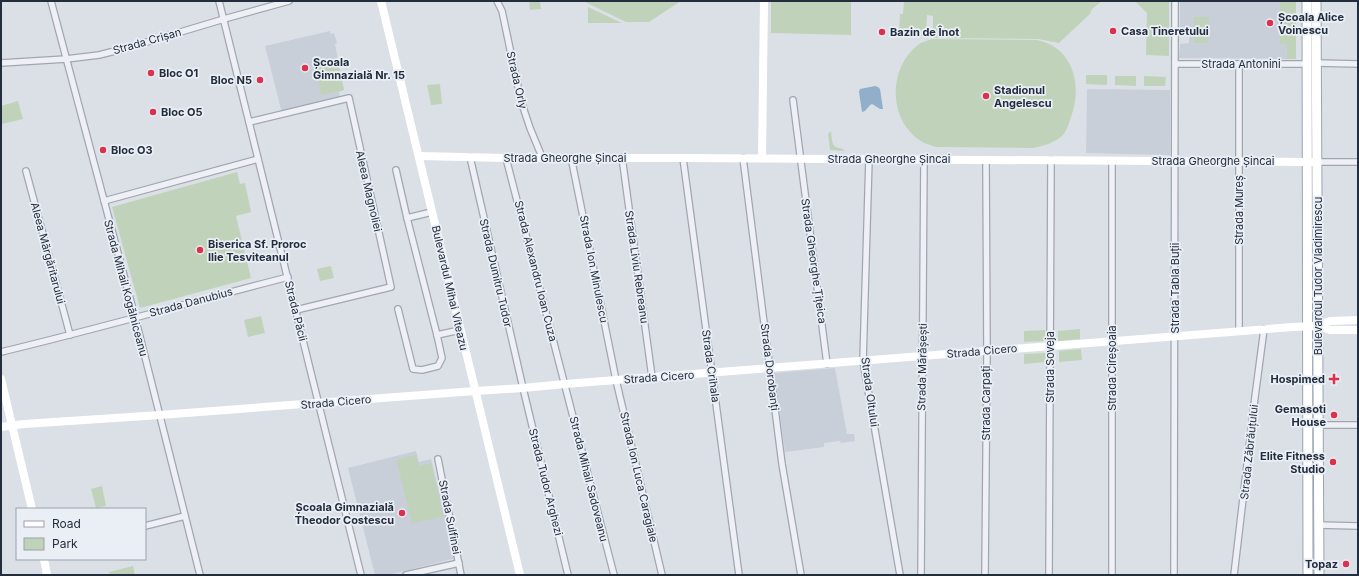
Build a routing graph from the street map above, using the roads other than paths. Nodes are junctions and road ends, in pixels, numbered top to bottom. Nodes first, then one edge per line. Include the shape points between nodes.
1 (51, 1) edge
2 (220, 1) edge
3 (289, 1) edge
4 (381, 1) edge
5 (497, 1) edge
6 (764, 1) edge
7 (1175, 1) edge
8 (1306, 1) edge
9 (1316, 1) edge
10 (224, 19) junction
11 (66, 59) junction
12 (1, 63) edge
13 (1316, 63) junction
14 (1175, 64) junction
15 (1239, 64) junction
16 (1306, 64) junction
17 (1358, 64) edge
18 (793, 100) dead end
19 (250, 122) junction
20 (419, 156) junction
21 (470, 157) junction
22 (542, 157) junction
23 (571, 157) junction
24 (622, 157) junction
25 (506, 158) junction
26 (683, 158) junction
27 (743, 158) junction
28 (762, 158) junction
29 (258, 159) junction
30 (800, 159) junction
31 (869, 159) junction
32 (924, 159) junction
33 (986, 160) junction
34 (1051, 160) junction
35 (1112, 161) junction
36 (1175, 161) junction
37 (1239, 161) junction
38 (1307, 162) junction
39 (1318, 162) junction
40 (1358, 162) edge
41 (396, 170) dead end
42 (26, 171) dead end
43 (104, 201) junction
44 (432, 212) junction
45 (408, 218) junction
46 (288, 277) junction
47 (398, 309) dead end
48 (296, 310) junction
49 (134, 317) junction
50 (1358, 320) edge
51 (1307, 326) junction
52 (1317, 326) junction
53 (1264, 329) junction
54 (460, 330) junction
55 (1358, 330) edge
56 (1239, 331) junction
57 (70, 335) junction
58 (437, 335) junction
59 (1174, 336) junction
60 (1112, 341) junction
61 (1050, 346) junction
62 (987, 351) junction
63 (1, 352) edge
64 (922, 356) junction
65 (864, 361) junction
66 (827, 364) junction
67 (770, 368) junction
68 (712, 373) junction
69 (652, 377) junction
70 (1, 378) edge
71 (616, 380) junction
72 (565, 384) junction
73 (523, 388) junction
74 (475, 391) junction
75 (319, 403) junction
76 (160, 416) junction
77 (12, 425) junction
78 (1318, 425) junction
79 (1358, 425) edge
80 (1, 427) edge
81 (438, 459) dead end
82 (32, 508) edge
83 (185, 516) junction
84 (1318, 525) junction
85 (146, 526) edge
86 (1358, 526) edge
87 (44, 560) edge
88 (459, 563) junction
89 (415, 574) edge
90 (47, 575) edge
91 (200, 575) edge
92 (361, 575) edge
93 (406, 575) edge
94 (461, 575) edge
95 (520, 575) edge
96 (568, 575) edge
97 (614, 575) edge
98 (662, 575) edge
99 (739, 575) edge
100 (801, 575) edge
101 (900, 575) edge
102 (921, 575) edge
103 (985, 575) edge
104 (1049, 575) edge
105 (1112, 575) edge
106 (1174, 575) edge
107 (1234, 575) edge
108 (1308, 575) edge
109 (1319, 575) edge

1 - 11 street, Strada Mihail Kogălniceanu
2 - 10 street, Strada Păcii
3 - 10 street, Strada Crișan
4 - 20 street, Bulevardul Mihai Viteazu
5 - 22 street, Strada Orly via 502,11 523,110
6 - 28 street
7 - 14 street, Strada Tabla Buții
8 - 16 main road, Bulevardul Tudor Vladimirescu
9 - 13 main road, Bulevardul Tudor Vladimirescu
10 - 11 street, Strada Crișan via 127,48
10 - 19 street, Strada Păcii
11 - 12 street, Strada Crișan
11 - 43 street, Strada Mihail Kogălniceanu
13 - 17 street
13 - 39 main road, Bulevardul Tudor Vladimirescu
14 - 15 street, Strada Antonini
14 - 36 street, Strada Tabla Buții
15 - 16 street, Strada Antonini
15 - 37 street, Strada Mureș
16 - 38 main road, Bulevardul Tudor Vladimirescu
18 - 30 street, Strada Gheorghe Țițeica
19 - 29 street, Strada Păcii
19 - 48 street, Aleea Magnoliei via 348,98 391,287
20 - 21 street, Strada Gheorghe Șincai
20 - 44 street, Bulevardul Mihai Viteazu
21 - 25 street, Strada Gheorghe Șincai
21 - 73 street, Strada Dumitru Tudor
22 - 23 street, Strada Gheorghe Șincai
22 - 25 street, Strada Gheorghe Șincai
23 - 24 street, Strada Gheorghe Șincai
23 - 71 street, Strada Ion Minulescu
24 - 26 street, Strada Gheorghe Șincai
24 - 69 street, Strada Liviu Rebreanu
25 - 72 street, Strada Alexandru Ioan Cuza
26 - 27 street, Strada Gheorghe Șincai
26 - 68 street, Strada Crihala
27 - 28 street, Strada Gheorghe Șincai
27 - 67 street, Strada Dorobanți
28 - 30 street, Strada Gheorghe Șincai
29 - 43 street
29 - 46 street, Strada Păcii
30 - 31 street, Strada Gheorghe Șincai
30 - 66 street, Strada Gheorghe Țițeica
31 - 32 street, Strada Gheorghe Șincai
31 - 65 street, Strada Oltului
32 - 33 street, Strada Gheorghe Șincai
32 - 64 street, Strada Mărășești
33 - 34 street, Strada Gheorghe Șincai
33 - 62 street, Strada Carpați
34 - 35 street, Strada Gheorghe Șincai
34 - 61 street, Strada Soveja
35 - 36 street, Strada Gheorghe Șincai
35 - 60 street, Strada Cireșoaia
36 - 37 street, Strada Gheorghe Șincai
36 - 59 street, Strada Tabla Buții
37 - 38 street, Strada Gheorghe Șincai
37 - 56 street, Strada Mureș
38 - 39 street, Strada Gheorghe Șincai
38 - 51 main road, Bulevardul Tudor Vladimirescu
39 - 40 street, Strada Gheorghe Șincai
39 - 52 main road, Bulevardul Tudor Vladimirescu
41 - 45 street
42 - 57 street, Aleea Mărgăritarului
43 - 49 street, Strada Mihail Kogălniceanu
44 - 45 street
44 - 54 street, Bulevardul Mihai Viteazu
45 - 58 street
46 - 48 street, Strada Păcii
46 - 49 street, Strada Danubius
47 - 58 street via 413,369 422,370 438,366 442,358
48 - 75 street, Strada Păcii
49 - 57 street, Strada Danubius
49 - 76 street, Strada Mihail Kogălniceanu
50 - 52 street, Strada Cicero via 1330,321
51 - 52 street, Strada Cicero
51 - 53 street, Strada Cicero
51 - 108 main road, Bulevardul Tudor Vladimirescu
52 - 55 street, Strada Cicero via 1330,330
52 - 78 main road, Bulevardul Tudor Vladimirescu
53 - 56 street, Strada Cicero
53 - 107 street, Strada Zăbrăuțului
54 - 58 street
54 - 74 street, Bulevardul Mihai Viteazu
56 - 59 street, Strada Cicero
57 - 63 street, Strada Danubius
59 - 60 street, Strada Cicero
59 - 106 street, Strada Tabla Buții
60 - 61 street, Strada Cicero
60 - 105 street, Strada Cireșoaia
61 - 62 street, Strada Cicero
61 - 104 street, Strada Soveja
62 - 64 street, Strada Cicero
62 - 103 street, Strada Carpați
64 - 65 street, Strada Cicero
64 - 102 street, Strada Mărășești
65 - 66 street, Strada Cicero
65 - 101 street, Strada Oltului
66 - 67 street, Strada Cicero
67 - 68 street, Strada Cicero
67 - 100 street, Strada Dorobanți via 782,464
68 - 69 street, Strada Cicero
68 - 99 street, Strada Crihala
69 - 71 street, Strada Cicero
70 - 77 street
71 - 72 street, Strada Cicero
71 - 98 street, Strada Ion Luca Caragiale
72 - 73 street, Strada Cicero
72 - 97 street, Strada Mihail Sadoveanu
73 - 74 street, Strada Cicero
73 - 96 street, Strada Tudor Arghezi
74 - 75 street, Strada Cicero
74 - 95 street, Bulevardul Mihai Viteazu
75 - 76 street, Strada Cicero
75 - 92 street, Strada Păcii
76 - 77 street, Strada Cicero
76 - 83 street, Strada Mihail Kogălniceanu
77 - 80 street, Strada Cicero
77 - 82 street
78 - 79 street
78 - 84 main road, Bulevardul Tudor Vladimirescu
81 - 88 street, Strada Sulfinei
83 - 85 street
83 - 91 street, Strada Mihail Kogălniceanu
84 - 86 street
84 - 109 main road, Bulevardul Tudor Vladimirescu
87 - 90 street
88 - 89 street
88 - 94 street, Strada Sulfinei
89 - 93 street

